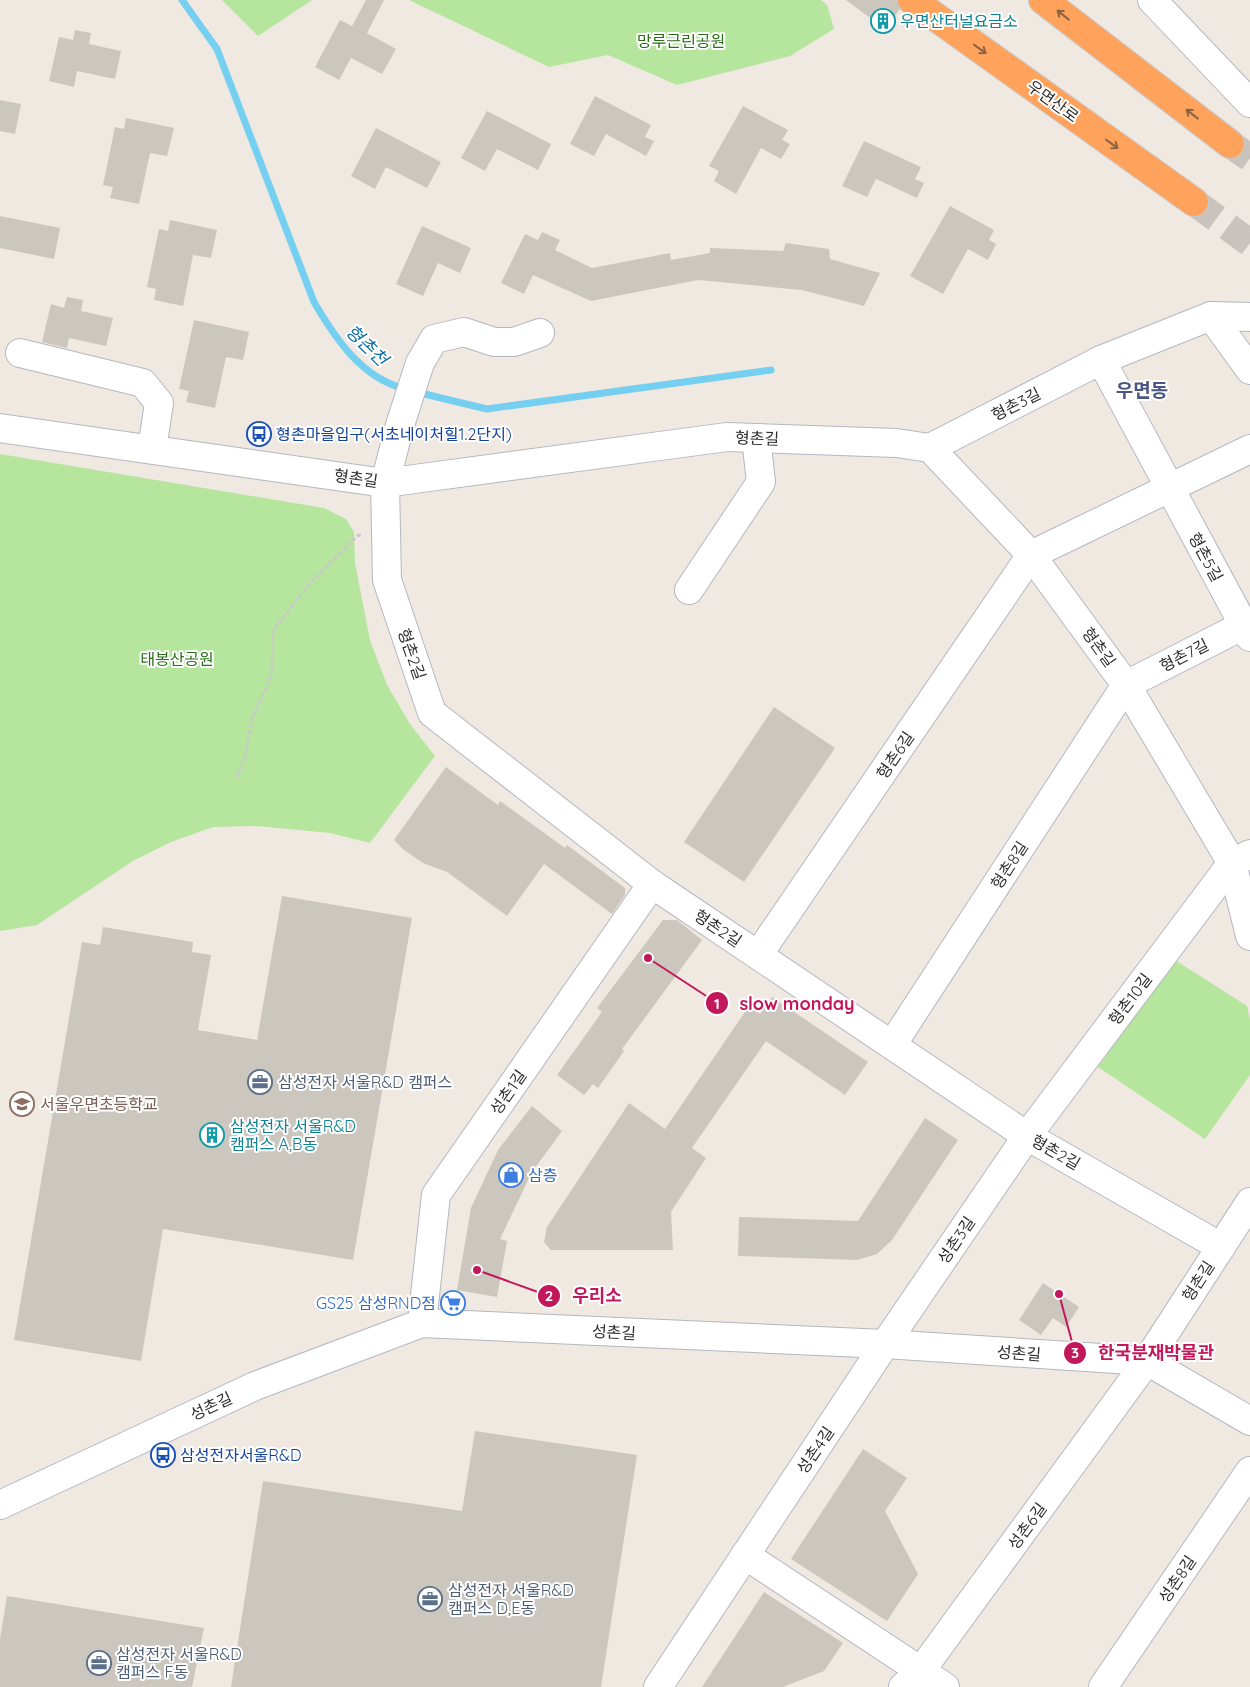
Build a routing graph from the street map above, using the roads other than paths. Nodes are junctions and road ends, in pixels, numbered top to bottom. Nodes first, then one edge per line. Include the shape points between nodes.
1 (912, 0) edge
2 (1043, 0) edge
3 (1152, 0) edge
4 (1250, 103) edge
5 (1230, 144) tunnel mouth
6 (1194, 202) tunnel mouth
7 (1211, 316) junction
8 (1250, 317) edge
9 (540, 333) dead end
10 (20, 353) dead end
11 (1101, 360) junction
12 (1250, 370) edge
13 (0, 428) edge
14 (756, 438) junction
15 (930, 448) junction
16 (152, 449) junction
17 (1250, 449) edge
18 (385, 483) junction
19 (1169, 488) junction
20 (1031, 555) junction
21 (689, 590) dead end
22 (1248, 628) edge
23 (1126, 685) junction
24 (1241, 859) edge
25 (652, 884) junction
26 (1250, 936) edge
27 (758, 955) junction
28 (892, 1045) junction
29 (1028, 1136) junction
30 (1250, 1202) edge
31 (1221, 1247) junction
32 (422, 1323) junction
33 (885, 1344) junction
34 (1147, 1361) junction
35 (1250, 1420) edge
36 (1250, 1471) edge
37 (0, 1505) edge
38 (746, 1555) junction
39 (912, 1679) edge
40 (658, 1687) edge
41 (945, 1687) edge
42 (1103, 1687) edge

1 -> 6 highway, 우면산로
5 -> 2 highway
3 - 4 street
7 - 8 street
7 - 11 street, 형촌3길
7 - 12 street
9 - 18 street, 형촌2길 via 514,342 494,342 464,332 434,339 420,364
10 - 16 street via 143,383 159,403
11 - 15 street, 형촌3길
11 - 19 street
13 - 16 street, 형촌길
14 - 15 street, 형촌길 via 896,443
14 - 18 street, 형촌길 via 727,437
14 - 21 street via 761,482
15 - 20 street, 형촌길
16 - 18 street, 형촌길
17 - 19 street
18 - 25 street, 형촌2길 via 387,580 432,713
19 - 20 street
19 - 22 street, 형촌5길
20 - 23 street, 형촌길
20 - 27 street, 형촌6길
22 - 23 street, 형촌7길
23 - 24 street, 형촌길
23 - 28 street, 형촌8길
24 - 26 street, 형촌길
24 - 29 street, 형촌10길
25 - 27 street, 형촌2길
25 - 32 street, 성촌1길 via 436,1195
27 - 28 street, 형촌2길
28 - 29 street, 형촌2길
29 - 31 street, 형촌2길
29 - 33 street, 성촌3길
30 - 31 street, 형촌길
31 - 34 street, 형촌길
32 - 33 street, 성촌길
32 - 37 street, 성촌길 via 255,1386
33 - 34 street, 성촌길
33 - 38 street, 성촌4길
34 - 35 street, 성촌길
34 - 39 street, 성촌6길
36 - 42 street, 성촌8길
38 - 39 street
38 - 40 street, 성촌4길
39 - 41 street

